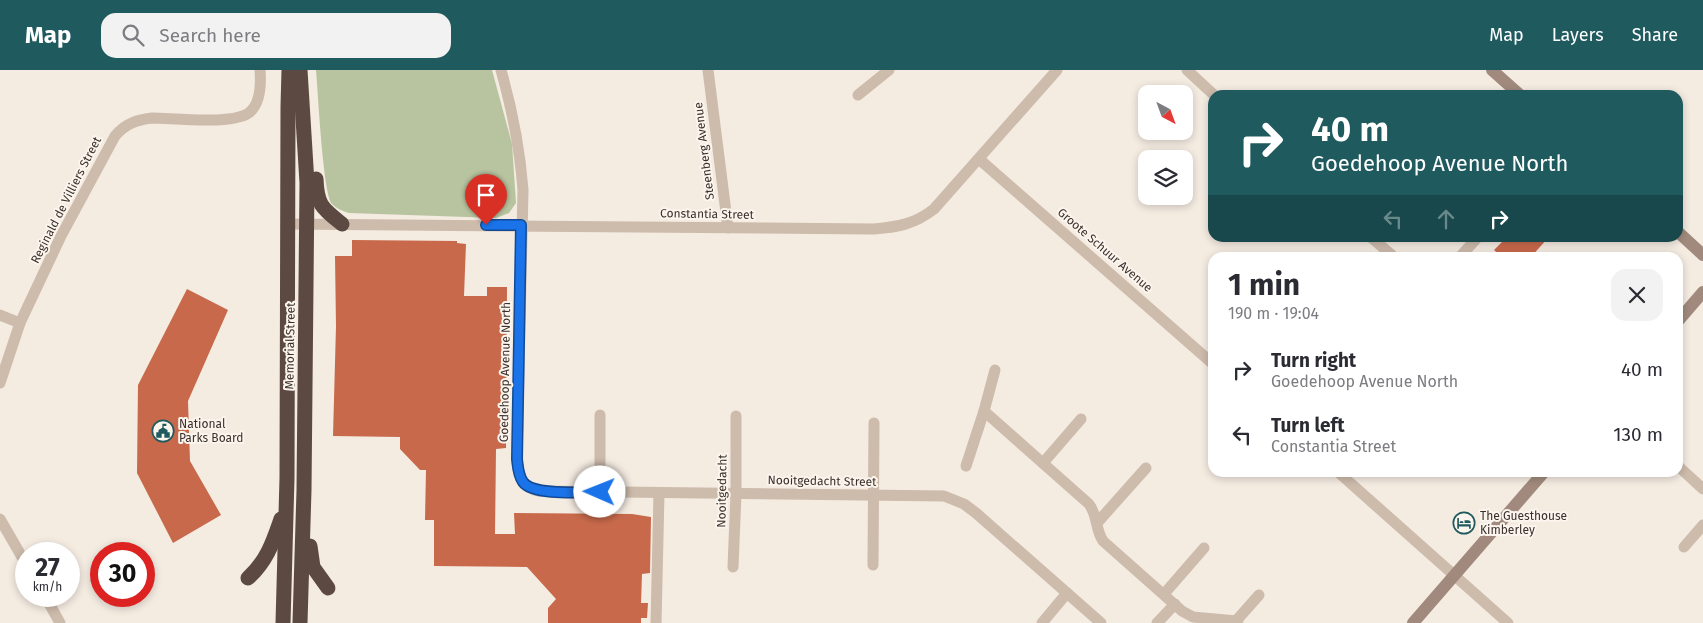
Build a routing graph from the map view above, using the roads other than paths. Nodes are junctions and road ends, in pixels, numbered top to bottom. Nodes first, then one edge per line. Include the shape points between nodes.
1 (260, 70) edge
2 (289, 70) edge
3 (300, 70) edge
4 (501, 70) edge
5 (708, 70) edge
6 (889, 70) edge
7 (1057, 70) edge
8 (1187, 70) edge
9 (1492, 70) edge
10 (1209, 90) edge
11 (1514, 90) edge
12 (301, 92) junction
13 (858, 95) dead end
14 (978, 159) junction
15 (288, 224) junction
16 (307, 224) junction
17 (342, 224) junction
18 (521, 225) junction
19 (728, 228) junction
20 (1683, 237) edge
21 (1377, 242) edge
22 (1473, 242) edge
23 (1388, 252) edge
24 (1464, 252) edge
25 (1703, 255) edge
26 (1703, 292) edge
27 (1683, 315) edge
28 (0, 316) edge
29 (20, 323) junction
30 (1208, 360) edge
31 (995, 370) dead end
32 (0, 383) edge
33 (984, 411) junction
34 (600, 415) dead end
35 (736, 416) dead end
36 (1081, 420) dead end
37 (874, 423) dead end
38 (517, 459) joint
39 (1043, 462) junction
40 (966, 466) dead end
41 (1146, 468) dead end
42 (1683, 471) edge
43 (1344, 477) edge
44 (1540, 477) edge
45 (1703, 489) edge
46 (304, 490) junction
47 (600, 492) junction
48 (659, 493) junction
49 (736, 494) junction
50 (874, 495) junction
51 (286, 501) junction
52 (0, 519) edge
53 (1097, 524) junction
54 (1703, 525) edge
55 (15, 545) edge
56 (1684, 547) dead end
57 (1204, 548) dead end
58 (873, 565) dead end
59 (733, 567) dead end
60 (1455, 577) junction
61 (248, 578) dead end
62 (328, 588) dead end
63 (1067, 593) junction
64 (1164, 594) junction
65 (1259, 595) dead end
66 (1175, 604) junction
67 (51, 607) edge
68 (1237, 622) edge
69 (60, 623) edge
70 (283, 623) edge
71 (300, 623) edge
72 (656, 623) edge
73 (1042, 623) edge
74 (1101, 623) edge
75 (1157, 623) edge
76 (1413, 623) edge
77 (1508, 623) edge

1 - 29 street, Reginald de Villiers Street via 260,91 255,106 243,116 232,120 152,118 130,123 119,131 61,236
2 - 15 highway, Memorial Street
3 - 12 highway, Memorial Street
4 - 18 street, Goedehoop Avenue North via 520,154
5 - 19 street, Steenberg Avenue
6 - 13 street
7 - 14 street, Constantia Street
8 - 10 street
9 - 11 street
12 - 16 highway, Memorial Street
12 - 17 highway via 309,110 318,201
14 - 19 street, Constantia Street via 934,209 906,225 874,229
14 - 30 street, Groote Schuur Avenue
15 - 16 street, Constantia Street
15 - 51 highway, Memorial Street
16 - 17 street, Constantia Street
16 - 46 highway, Memorial Street
17 - 18 street, Constantia Street
18 - 19 street, Constantia Street
18 - 38 street, Goedehoop Avenue North
20 - 25 street
21 - 23 street
22 - 24 street
26 - 27 street
28 - 29 street
29 - 32 street, Reginald de Villiers Street
31 - 33 street
33 - 39 street
33 - 40 street
34 - 47 street
35 - 49 street, Nooitgedacht
36 - 39 street
37 - 50 street
38 - 47 street, Nooitgedacht Street via 522,480 533,490
39 - 53 street via 1089,504
41 - 53 street
42 - 45 street
43 - 60 street
44 - 60 street
46 - 62 highway via 312,563
46 - 71 highway, Memorial Street
47 - 48 street, Nooitgedacht Street
48 - 49 street, Nooitgedacht Street
48 - 72 street
49 - 50 street, Nooitgedacht Street
49 - 59 street, Nooitgedacht
50 - 58 street
50 - 63 street, Nooitgedacht Street via 935,495 964,504
51 - 61 highway via 268,554
51 - 70 highway, Memorial Street
52 - 55 street
53 - 64 street via 1103,541
54 - 56 street
57 - 64 street
60 - 76 street
60 - 77 street
63 - 73 street
63 - 74 street, Nooitgedacht Street
64 - 66 street
65 - 68 street
66 - 68 street via 1190,616
66 - 75 street
67 - 69 street

